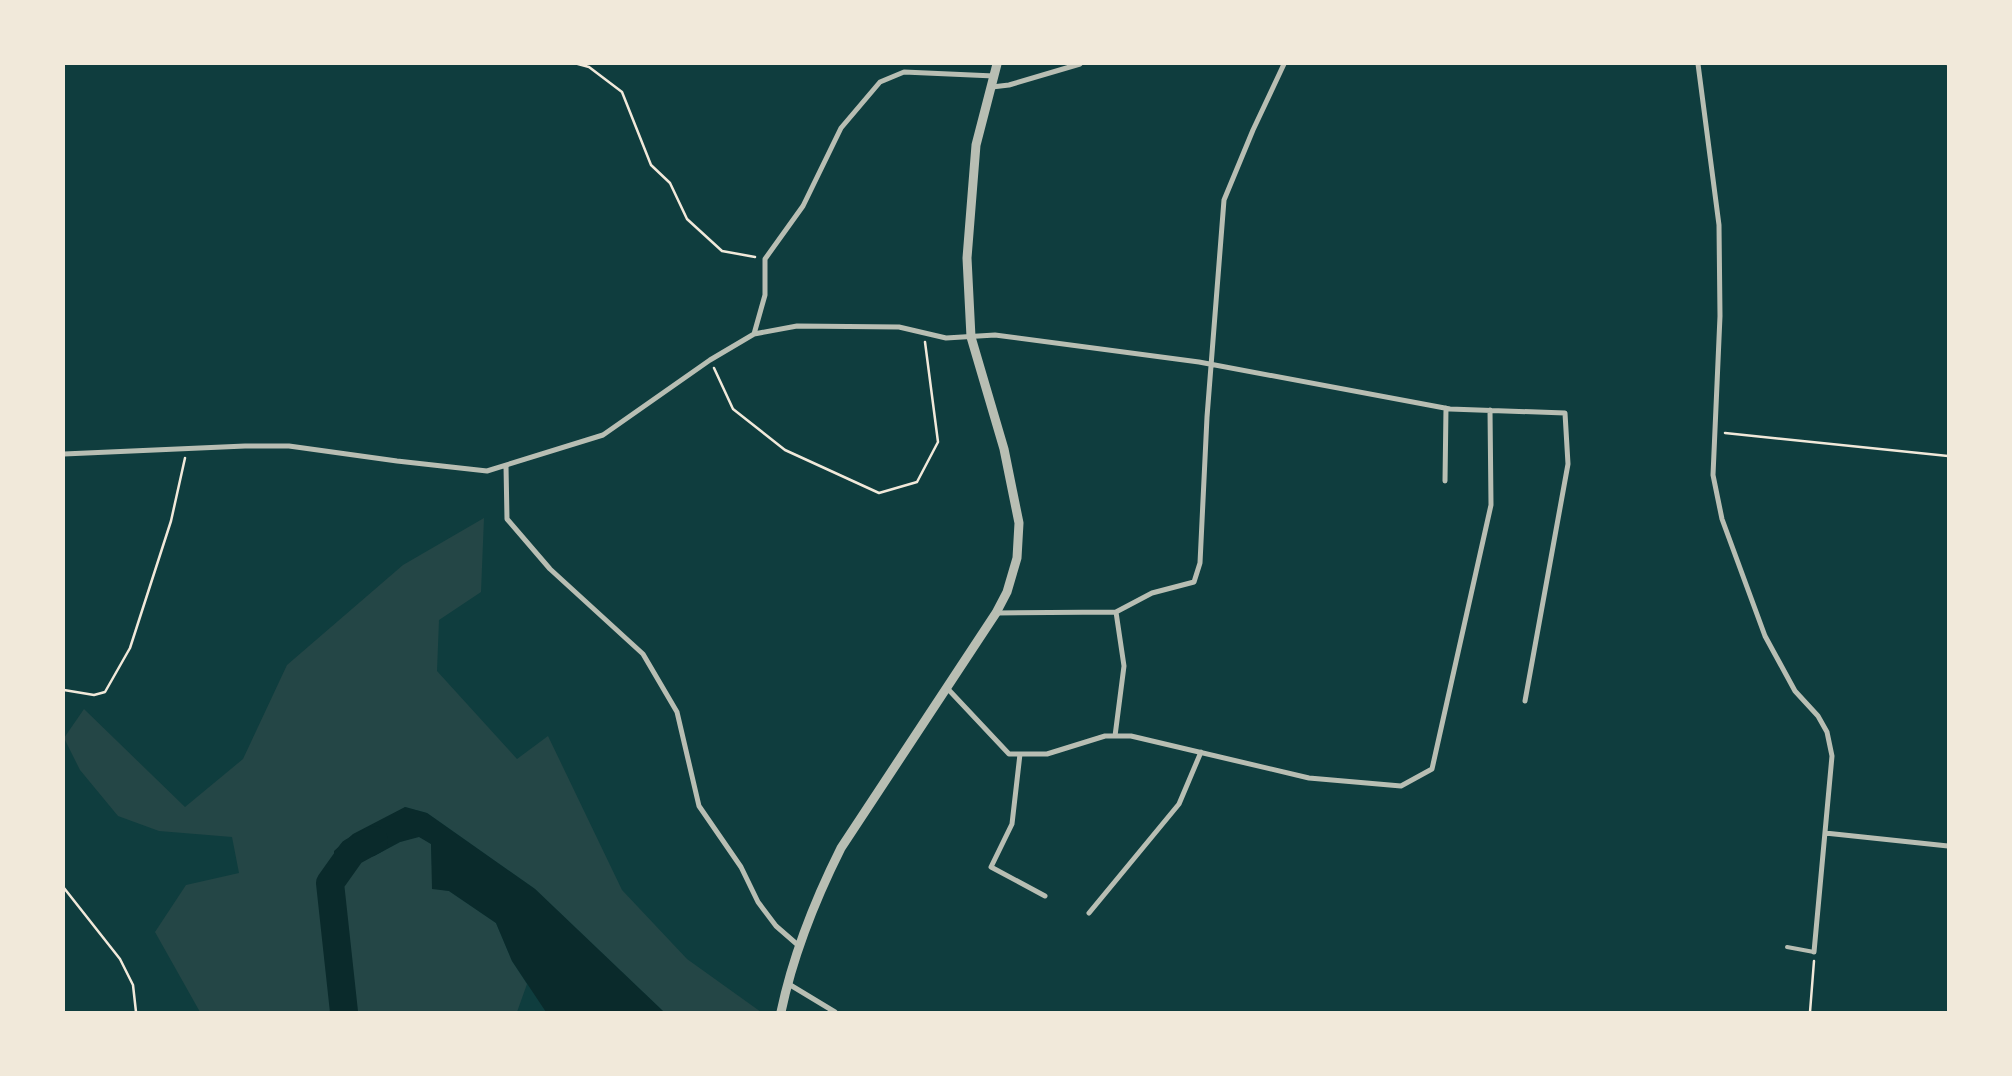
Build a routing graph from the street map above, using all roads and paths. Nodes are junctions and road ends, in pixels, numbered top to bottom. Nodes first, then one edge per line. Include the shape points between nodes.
1 (578, 64) edge
2 (996, 64) edge
3 (1080, 64) edge
4 (1284, 64) edge
5 (1698, 64) edge
6 (994, 76) junction
7 (992, 87) junction
8 (765, 259) junction
9 (924, 333) junction
10 (754, 334) junction
11 (971, 337) junction
12 (710, 360) junction
13 (1211, 365) junction
14 (1446, 408) junction
15 (1490, 410) junction
16 (1713, 432) junction
17 (187, 449) junction
18 (64, 454) edge
19 (1948, 456) edge
20 (506, 466) junction
21 (1445, 481) dead end
22 (1116, 612) junction
23 (996, 613) junction
24 (947, 688) junction
25 (64, 690) edge
26 (1525, 701) dead end
27 (1115, 736) junction
28 (1201, 752) junction
29 (1020, 754) junction
30 (1825, 833) junction
31 (1948, 846) edge
32 (64, 888) edge
33 (1045, 896) dead end
34 (1089, 913) dead end
35 (800, 947) junction
36 (1787, 947) dead end
37 (1814, 952) junction
38 (787, 983) junction
39 (136, 1012) edge
40 (781, 1012) edge
41 (834, 1012) edge
42 (1810, 1012) edge

1 - 8 path via 589,67 622,92 651,165 670,183 687,219 722,251
2 - 6 street
3 - 7 street
4 - 13 street via 1224,200
5 - 16 street via 1719,225 1720,316
6 - 7 street
6 - 8 street via 904,72 880,82 841,128 803,206
7 - 11 street via 976,145 966,258
8 - 10 street via 765,295
9 - 10 street via 899,327 797,326
9 - 11 street via 946,338
9 - 12 path via 938,442 917,482 879,492 785,450 733,409
10 - 12 street
11 - 13 street via 995,335
11 - 23 street via 1004,449 1019,523 1017,558 1007,592
12 - 20 street via 603,435
13 - 14 street
13 - 22 street via 1200,563 1194,582 1152,593
14 - 15 street
14 - 21 street
15 - 26 street via 1565,413 1568,464
15 - 28 street via 1491,505 1432,769 1401,786 1309,778
16 - 19 path
16 - 30 street via 1713,475 1722,519 1740,571 1769,644 1795,691 1818,716 1827,732 1832,756
17 - 18 street
17 - 20 street via 290,446 487,471
17 - 25 path via 172,521 130,648 105,692 94,695
20 - 35 street via 507,519 550,569 643,654 676,712 700,806 741,867 758,902 776,926
22 - 23 street
22 - 27 street via 1124,666
23 - 24 street
24 - 29 street via 1002,748 1009,754
24 - 35 street via 841,848 821,888
27 - 28 street via 1131,736
27 - 29 street via 1104,736 1047,754
28 - 34 street via 1179,804
29 - 33 street via 1012,824 991,867
30 - 31 street
30 - 37 street
32 - 39 path via 120,959 134,985
35 - 38 street
36 - 37 lane
37 - 42 path
38 - 40 street
38 - 41 street

